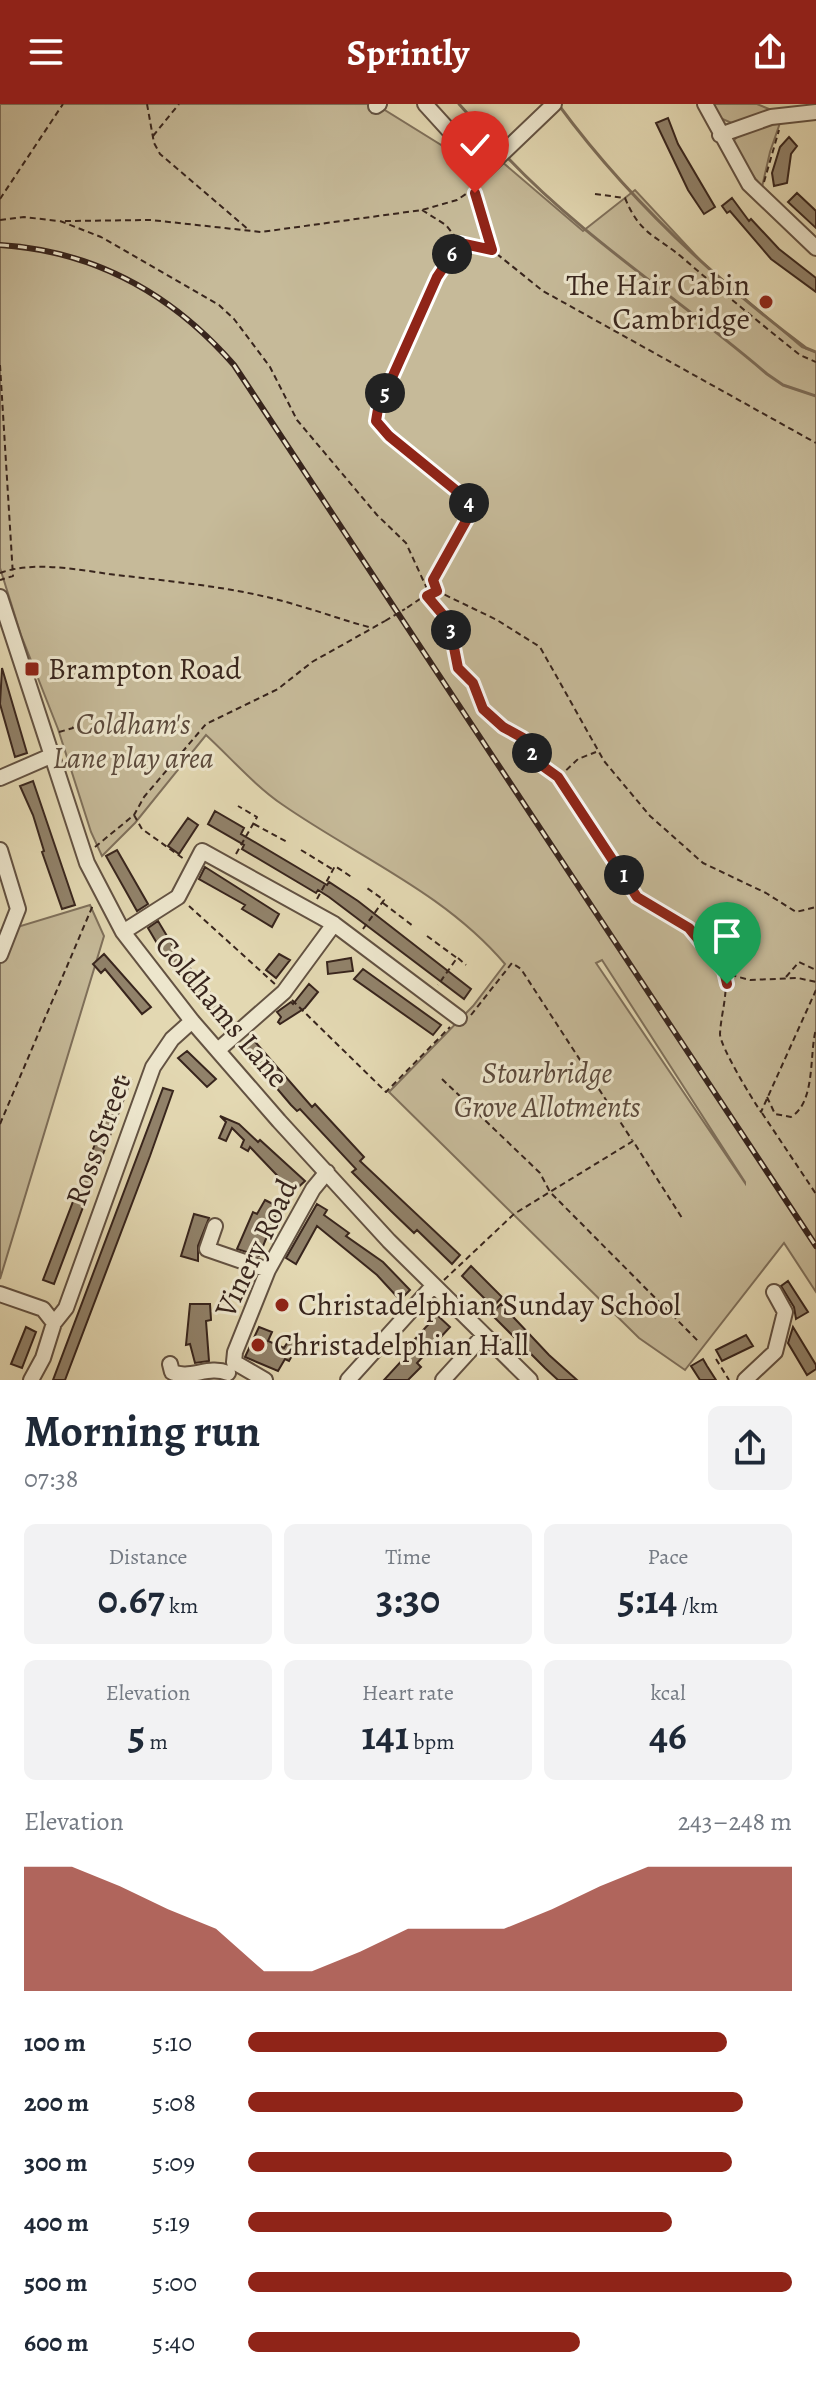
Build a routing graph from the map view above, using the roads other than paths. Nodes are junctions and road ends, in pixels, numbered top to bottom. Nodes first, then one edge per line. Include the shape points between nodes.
1 (425, 104) edge
2 (553, 104) edge
3 (705, 104) edge
4 (816, 112) edge
5 (720, 135) junction
6 (816, 248) edge
7 (0, 597) edge
8 (53, 755) junction
9 (1, 775) edge
10 (0, 850) edge
11 (334, 924) junction
12 (123, 932) junction
13 (0, 955) edge
14 (464, 1017) road end
15 (192, 1021) junction
16 (218, 1050) junction
17 (327, 1172) junction
18 (215, 1226) dead end
19 (268, 1270) junction
20 (434, 1287) junction
21 (71, 1288) junction
22 (774, 1292) dead end
23 (0, 1294) edge
24 (43, 1309) junction
25 (54, 1323) junction
26 (484, 1335) junction
27 (170, 1364) dead end
28 (228, 1372) edge
29 (31, 1380) edge
30 (265, 1380) edge
31 (348, 1380) edge
32 (443, 1380) edge
33 (530, 1380) edge
34 (745, 1380) edge

1 - 2 street via 485,170
3 - 5 street
4 - 5 street via 781,116
5 - 6 street via 749,184
7 - 8 street, Coldhams Lane
8 - 9 street
8 - 12 street, Coldhams Lane via 83,851
10 - 13 street via 18,909
11 - 12 street via 202,851 178,897
11 - 14 street
11 - 16 street via 284,992
12 - 15 street, Coldhams Lane
15 - 16 street, Coldhams Lane
15 - 21 street, Ross Street via 153,1067
16 - 17 street, Coldhams Lane
17 - 19 street, Vinery Road
17 - 20 street, Coldhams Lane
18 - 19 street via 207,1249
19 - 28 street, Vinery Road
20 - 26 street, Coldhams Lane
20 - 31 street
21 - 24 street
21 - 25 street, Ross Street via 66,1308
22 - 34 street via 785,1316 775,1352
23 - 24 street
24 - 25 street
25 - 29 street, Ross Street
26 - 32 street
26 - 33 street, Coldhams Lane
27 - 28 street via 177,1375
28 - 30 street, Vinery Road

